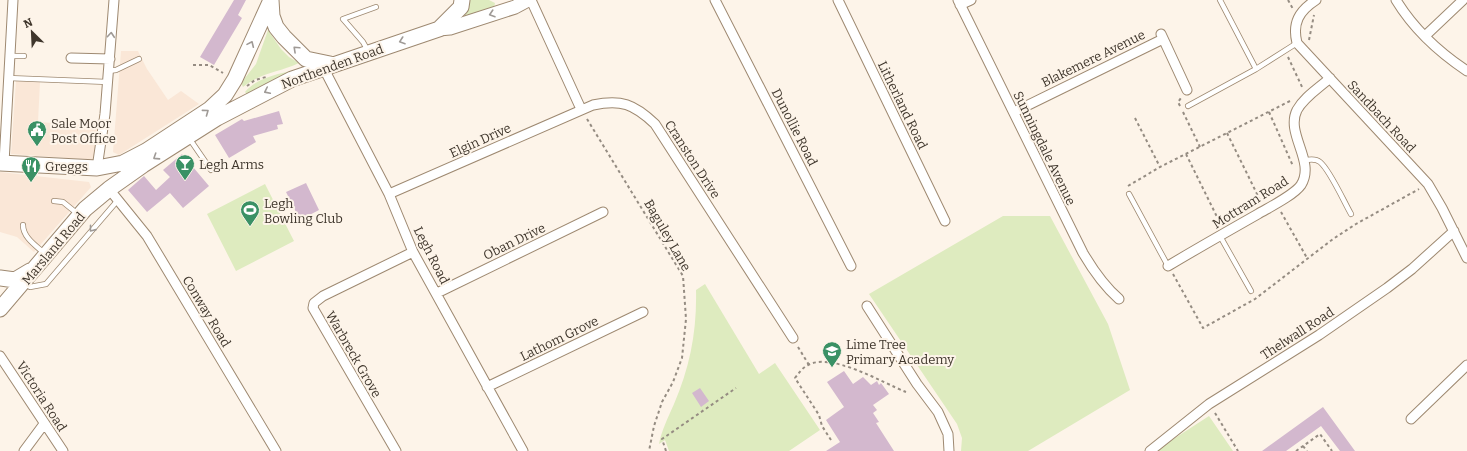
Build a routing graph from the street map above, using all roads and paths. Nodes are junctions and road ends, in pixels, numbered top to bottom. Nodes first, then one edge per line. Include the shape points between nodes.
1 (13, 0) edge
2 (114, 0) edge
3 (271, 0) edge
4 (462, 0) edge
5 (530, 0) edge
6 (715, 0) edge
7 (838, 0) edge
8 (971, 0) edge
9 (1220, 0) edge
10 (1396, 0) edge
11 (1463, 0) edge
12 (959, 3) edge
13 (1316, 4) edge
14 (376, 6) dead end
15 (439, 29) junction
16 (1425, 36) junction
17 (1297, 43) junction
18 (1285, 51) junction
19 (369, 52) junction
20 (1306, 53) junction
21 (9, 56) junction
22 (24, 56) dead end
23 (71, 58) dead end
24 (110, 59) junction
25 (139, 59) dead end
26 (193, 65) dead end
27 (327, 66) junction
28 (1256, 69) junction
29 (108, 71) junction
30 (1467, 71) edge
31 (4, 78) edge
32 (1330, 78) junction
33 (235, 79) junction
34 (108, 82) junction
35 (1187, 90) joint
36 (1304, 94) dead end
37 (1290, 101) dead end
38 (1188, 106) dead end
39 (582, 110) junction
40 (1014, 112) junction
41 (1269, 112) junction
42 (1135, 118) dead end
43 (1228, 133) junction
44 (188, 137) junction
45 (1200, 147) junction
46 (1186, 154) junction
47 (1305, 160) junction
48 (2, 163) edge
49 (1160, 166) junction
50 (97, 168) junction
51 (211, 170) dead end
52 (1304, 179) junction
53 (1428, 184) junction
54 (113, 194) junction
55 (389, 194) junction
56 (1129, 194) joint
57 (54, 201) dead end
58 (1276, 203) junction
59 (1265, 210) junction
60 (603, 212) dead end
61 (1351, 214) dead end
62 (80, 216) junction
63 (945, 221) dead end
64 (23, 225) dead end
65 (1454, 231) junction
66 (1223, 234) junction
67 (413, 252) junction
68 (46, 255) junction
69 (1307, 258) junction
70 (1467, 258) edge
71 (851, 266) dead end
72 (1168, 266) junction
73 (36, 268) junction
74 (0, 278) edge
75 (23, 282) junction
76 (1251, 291) dead end
77 (437, 293) junction
78 (1119, 300) dead end
79 (867, 306) dead end
80 (0, 309) edge
81 (643, 312) dead end
82 (793, 338) joint
83 (0, 356) edge
84 (809, 364) junction
85 (1467, 365) edge
86 (487, 387) junction
87 (736, 388) dead end
88 (906, 392) dead end
89 (1209, 404) junction
90 (1411, 419) dead end
91 (44, 424) junction
92 (831, 440) dead end
93 (1303, 446) junction
94 (24, 451) edge
95 (62, 451) edge
96 (276, 451) edge
97 (396, 451) edge
98 (523, 451) edge
99 (649, 451) edge
100 (666, 451) edge
101 (949, 451) edge
102 (1150, 451) edge
103 (1238, 451) edge
104 (1296, 451) edge
105 (1307, 451) edge
106 (1332, 451) edge

1 - 21 street
24 -> 2 street
27 -> 3 main road via 306,58 284,38 272,16
33 -> 3 main road
4 - 15 main road via 461,7
5 -> 15 main road, Northenden Road via 450,28
5 - 39 street
6 - 71 street, Dunollie Road
7 - 63 street, Litherland Road
8 - 12 street
9 - 28 lane
10 - 16 street
11 - 16 street
12 - 40 street, Sunningdale Avenue
13 - 17 street via 1305,7 1295,22
13 - 20 path
14 - 19 lane via 343,19
15 -> 19 main road, Northenden Road
16 - 30 street
17 - 18 lane
17 - 20 street, Sandbach Road
18 - 28 lane
18 - 36 path
19 - 27 main road, Northenden Road
20 - 32 street, Sandbach Road
21 - 22 lane
21 - 31 street
23 - 24 street
24 - 29 street
25 - 29 lane
26 - 33 path via 209,65
27 -> 44 main road, Northenden Road via 292,78 242,104
27 - 55 street, Legh Road
28 - 38 lane
29 - 34 street
31 - 34 lane
31 - 48 street
32 - 47 street, Mottram Road via 1304,100 1296,111 1297,135
32 - 53 street, Sandbach Road
50 -> 33 main road via 123,163 188,125 225,95
34 - 50 street
35 - 40 street, Blakemere Avenue via 1162,36
35 - 45 path via 1178,102
37 - 41 path
39 - 55 street, Elgin Drive
39 - 82 street, Cranston Drive via 593,105 618,102 645,114 655,124
39 - 99 path, Baguley Lane via 682,276 686,319 682,358 662,402
40 - 78 street, Sunningdale Avenue via 1083,253 1100,280
41 - 43 path
41 - 52 path via 1297,173
42 - 49 path
43 - 45 path
43 - 59 path
44 - 51 lane
44 -> 54 main road, Northenden Road
45 - 46 path
46 - 49 path
46 - 66 path
47 - 52 street, Mottram Road
47 - 61 lane via 1314,159 1326,168
48 - 50 main road
49 - 56 path via 1125,188
52 - 58 street, Mottram Road via 1301,186
53 - 65 street, Sandbach Road
53 - 69 path via 1356,224
54 - 62 main road, Marsland Road
54 -> 75 lane via 106,211 46,284 30,287
54 - 96 street, Conway Road via 147,236
55 - 67 street, Legh Road
56 - 72 lane
57 - 62 lane via 63,202
58 - 59 street, Mottram Road
58 - 69 path
59 - 66 street, Mottram Road
60 - 77 street, Oban Drive
62 - 68 main road, Marsland Road
64 - 68 lane via 26,236
65 - 70 street, Sandbach Road
65 - 89 street, Thelwall Road via 1387,288 1320,335
66 - 72 street, Mottram Road
66 - 76 lane
67 - 77 street, Legh Road
67 - 97 street, Warbreck Grove via 323,296 314,303 313,308
68 - 73 main road, Marsland Road
69 - 72 path via 1255,299 1203,328
73 - 74 main road via 15,280
73 - 75 main road, Marsland Road
75 - 80 main road, Marsland Road
77 - 86 street, Legh Road
79 - 101 street via 938,412 948,434
81 - 86 street, Lathom Grove
82 - 84 path
83 - 91 street, Victoria Road
84 - 88 path via 825,362 847,366
84 - 92 path via 795,378 820,415 822,426
85 - 90 street
86 - 98 street, Legh Road
87 - 100 path via 662,439
89 - 102 street, Thelwall Road
89 - 103 path
91 - 94 street
91 - 95 street, Victoria Road
93 - 104 path
93 - 105 path
93 - 106 path via 1320,434

